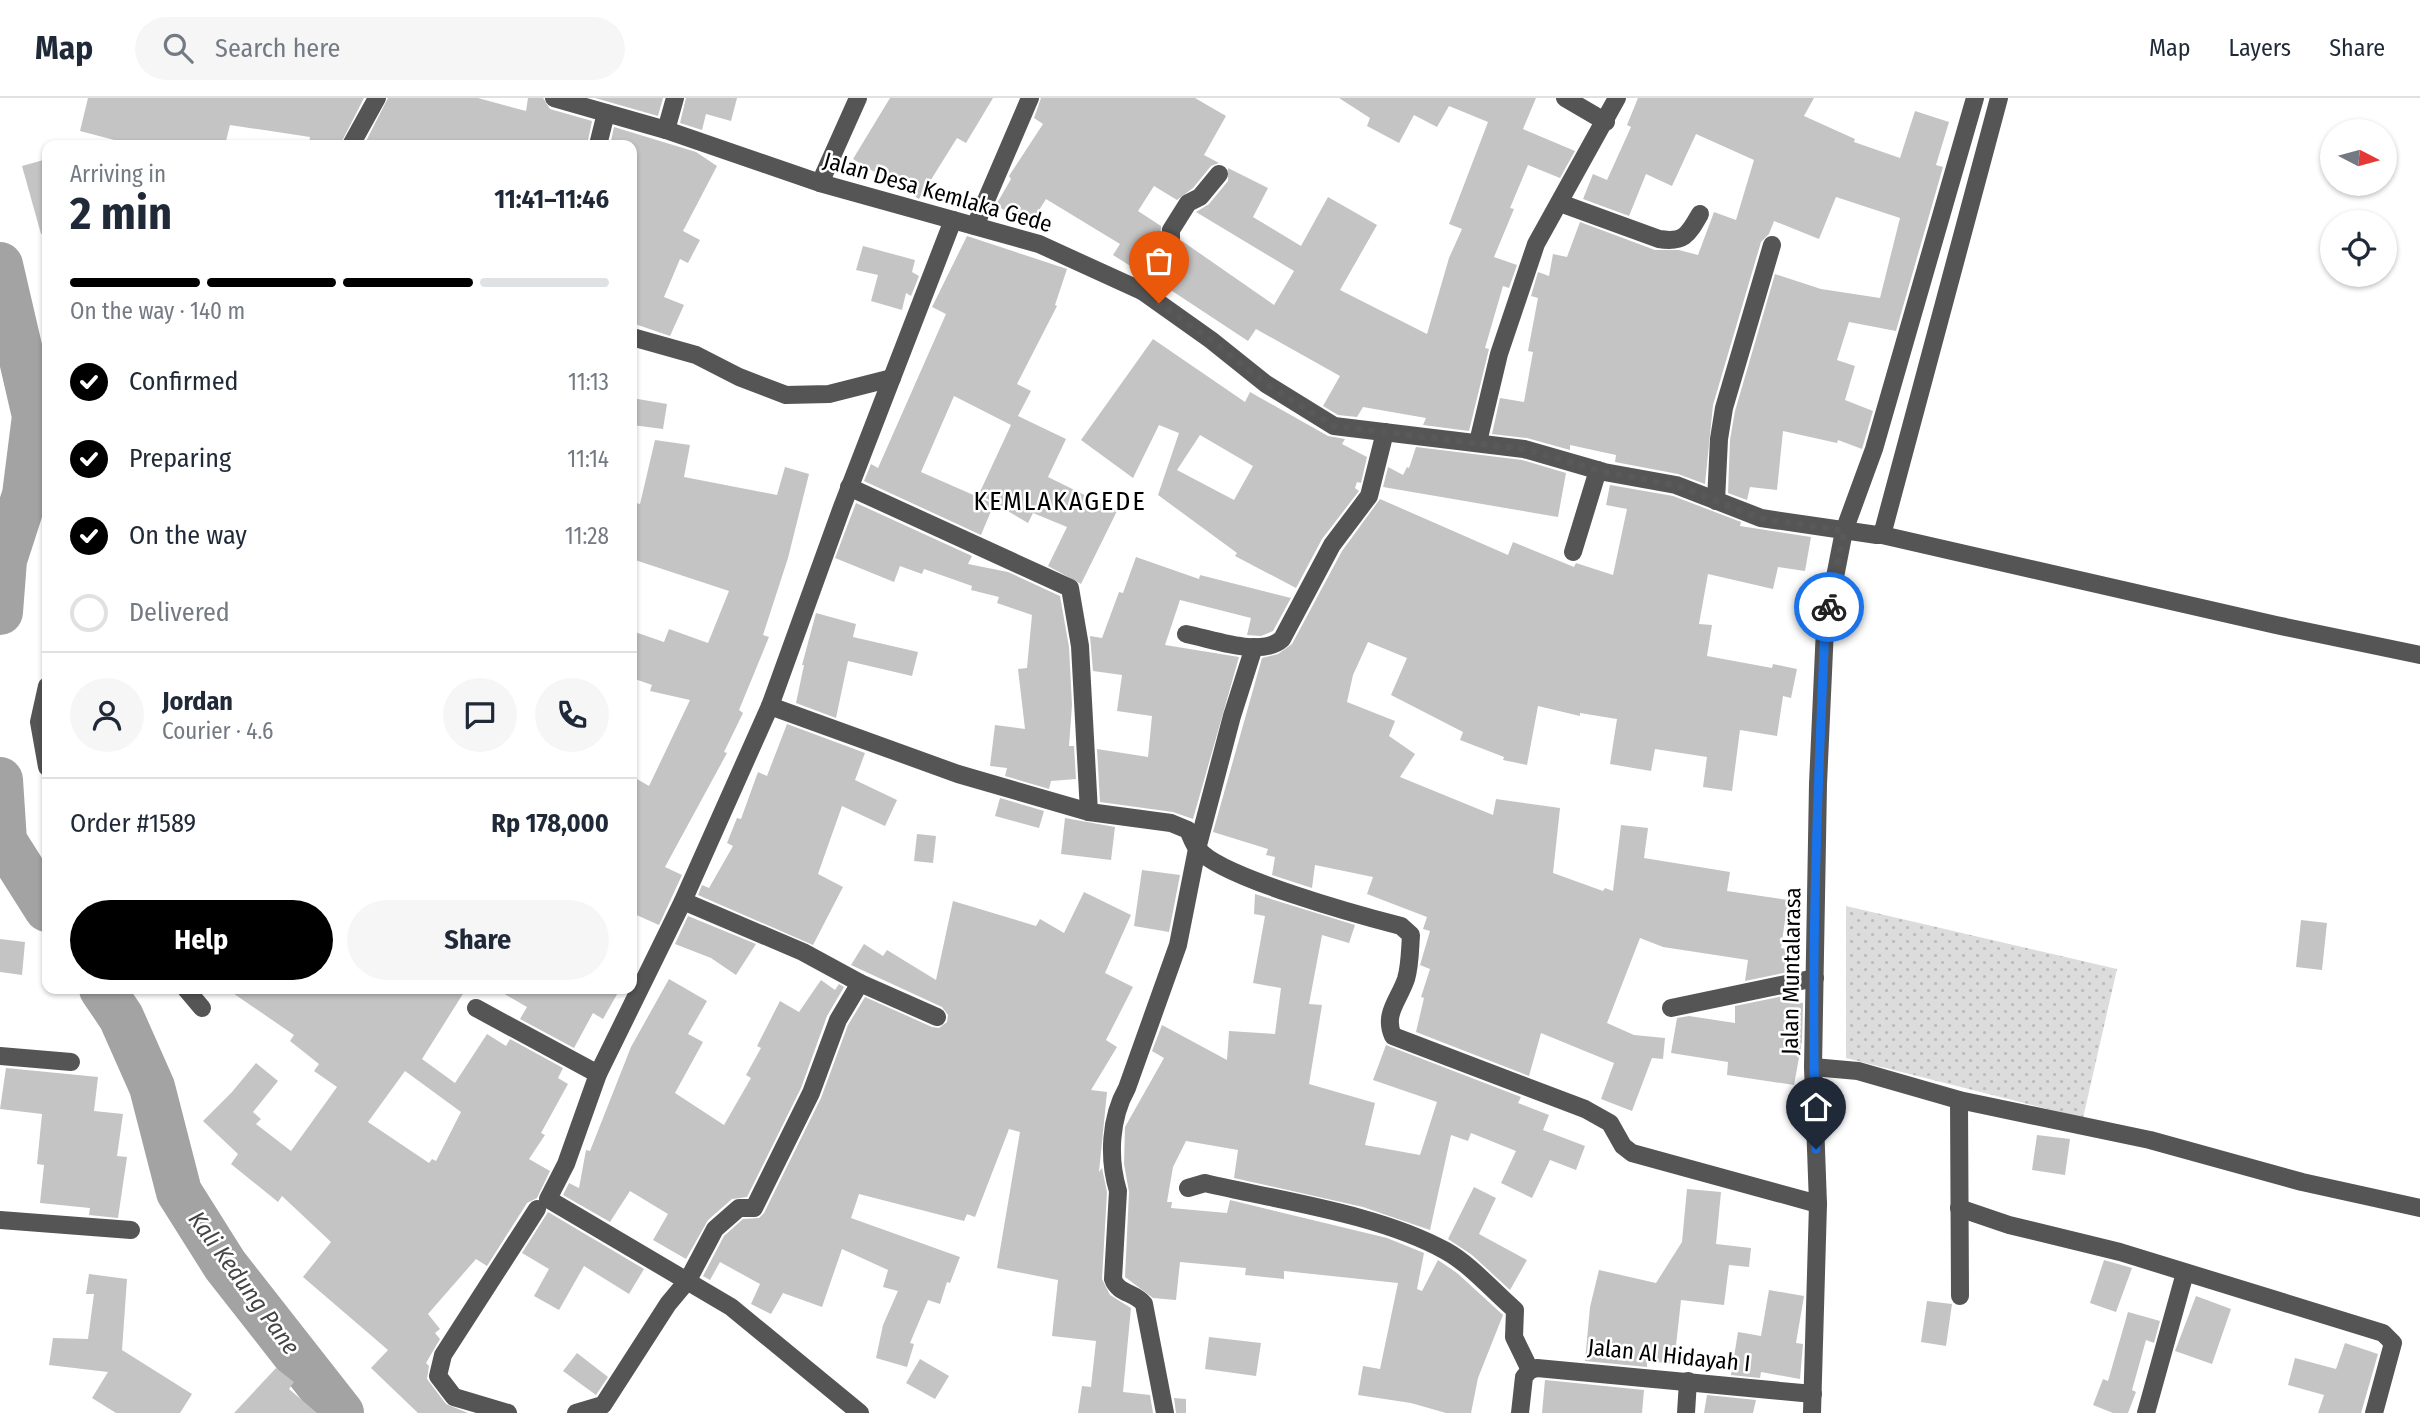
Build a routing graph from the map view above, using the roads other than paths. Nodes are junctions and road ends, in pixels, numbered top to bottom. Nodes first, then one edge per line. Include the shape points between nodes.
1 (377, 98) edge
2 (554, 98) edge
3 (675, 98) edge
4 (858, 98) edge
5 (1030, 98) edge
6 (1565, 98) edge
7 (1617, 98) edge
8 (1975, 98) edge
9 (1999, 98) edge
10 (606, 113) junction
11 (1606, 122) junction
12 (1979, 125) junction
13 (666, 130) junction
14 (354, 140) edge
15 (599, 140) edge
16 (1219, 174) dead end
17 (820, 183) junction
18 (1560, 203) junction
19 (1700, 214) dead end
20 (953, 220) junction
21 (975, 226) junction
22 (1772, 245) dead end
23 (1142, 291) junction
24 (637, 339) edge
25 (892, 378) junction
26 (1385, 432) junction
27 (1478, 442) junction
28 (1598, 470) junction
29 (849, 487) junction
30 (1716, 501) junction
31 (1847, 531) junction
32 (1877, 534) junction
33 (1573, 552) dead end
34 (1186, 634) dead end
35 (1254, 647) junction
36 (2420, 655) edge
37 (770, 706) junction
38 (42, 711) edge
39 (42, 739) edge
40 (1089, 812) junction
41 (1197, 849) junction
42 (683, 901) junction
43 (1815, 978) junction
44 (860, 983) junction
45 (190, 994) edge
46 (476, 1008) dead end
47 (1671, 1008) dead end
48 (202, 1009) dead end
49 (937, 1017) dead end
50 (0, 1056) edge
51 (71, 1062) dead end
52 (1816, 1067) junction
53 (598, 1074) junction
54 (1959, 1100) junction
55 (1188, 1188) dead end
56 (1818, 1204) junction
57 (1959, 1208) junction
58 (2420, 1208) edge
59 (537, 1209) dead end
60 (0, 1220) edge
61 (131, 1230) dead end
62 (2185, 1273) junction
63 (688, 1280) junction
64 (1960, 1296) dead end
65 (1527, 1373) junction
66 (1688, 1381) junction
67 (1813, 1394) junction
68 (508, 1413) edge
69 (576, 1413) edge
70 (860, 1413) edge
71 (1165, 1413) edge
72 (1520, 1413) edge
73 (1686, 1413) edge
74 (1812, 1413) edge
75 (2146, 1413) edge
76 (2374, 1413) edge

1 - 14 street
2 - 10 street, Jalan Desa Kemlaka Gede
3 - 13 street
4 - 17 street
5 - 21 street
6 - 11 street
7 - 11 street
8 - 12 street
9 - 12 street
10 - 13 street, Jalan Desa Kemlaka Gede
10 - 15 street
11 - 18 street
12 - 31 street, Jalan Muntalarasa
12 - 32 street
13 - 17 street, Jalan Desa Kemlaka Gede
16 - 23 street via 1188,204
17 - 20 street, Jalan Desa Kemlaka Gede
18 - 19 street via 1675,242 1687,236
18 - 27 street via 1535,244 1499,354
20 - 21 street, Jalan Desa Kemlaka Gede
20 - 25 street
21 - 23 street, Jalan Desa Kemlaka Gede via 1039,244
22 - 30 street via 1724,408
23 - 26 street, Jalan Desa Kemlaka Gede via 1303,409 1334,426
24 - 25 street via 696,355 786,395 829,394
25 - 29 street
26 - 27 street, Jalan Desa Kemlaka Gede
26 - 35 street via 1369,496 1332,545 1282,639 1274,646
27 - 28 street, Jalan Desa Kemlaka Gede via 1524,449
28 - 30 street, Jalan Desa Kemlaka Gede via 1676,485
28 - 33 street
29 - 37 street
29 - 40 street via 1070,588 1080,646
30 - 31 street, Jalan Desa Kemlaka Gede via 1760,518
31 - 32 street, Jalan Desa Kemlaka Gede
31 - 43 street, Jalan Muntalarasa via 1825,628
32 - 36 street, Jalan Desa Kemlaka Gede
34 - 35 street
35 - 41 street
37 - 40 street via 958,774
37 - 42 street
38 - 39 street
40 - 41 street via 1171,823 1188,830
41 - 56 street via 1257,882 1407,929 1411,935 1406,979 1390,1015 1393,1036 1585,1109 1610,1123 1632,1153
41 - 71 street via 1178,945 1113,1123 1118,1191 1113,1279 1120,1290 1144,1304
42 - 44 street via 803,952
42 - 53 street
43 - 47 street
43 - 52 street, Jalan Muntalarasa
44 - 49 street
44 - 63 street via 838,1020 811,1093 754,1208 738,1208 715,1229
45 - 48 street
46 - 53 street
50 - 51 street
52 - 54 street via 1846,1069
52 - 56 street, Jalan Muntalarasa
53 - 63 street via 566,1164 548,1199
54 - 57 street
54 - 58 street via 2150,1140 2302,1182
55 - 65 street via 1205,1183 1362,1220 1405,1232 1449,1252 1516,1310 1514,1337
56 - 67 street, Jalan Muntalarasa
57 - 62 street
57 - 64 street
59 - 68 street via 443,1355 438,1376 454,1397
60 - 61 street
62 - 75 street
62 - 76 street via 2383,1334 2393,1343
63 - 69 street via 603,1405
63 - 70 street via 731,1307
65 - 66 street, Jalan Al Hidayah I via 1581,1370
65 - 72 street
66 - 67 street, Jalan Al Hidayah I
66 - 73 street
67 - 74 street, Jalan Muntalarasa

